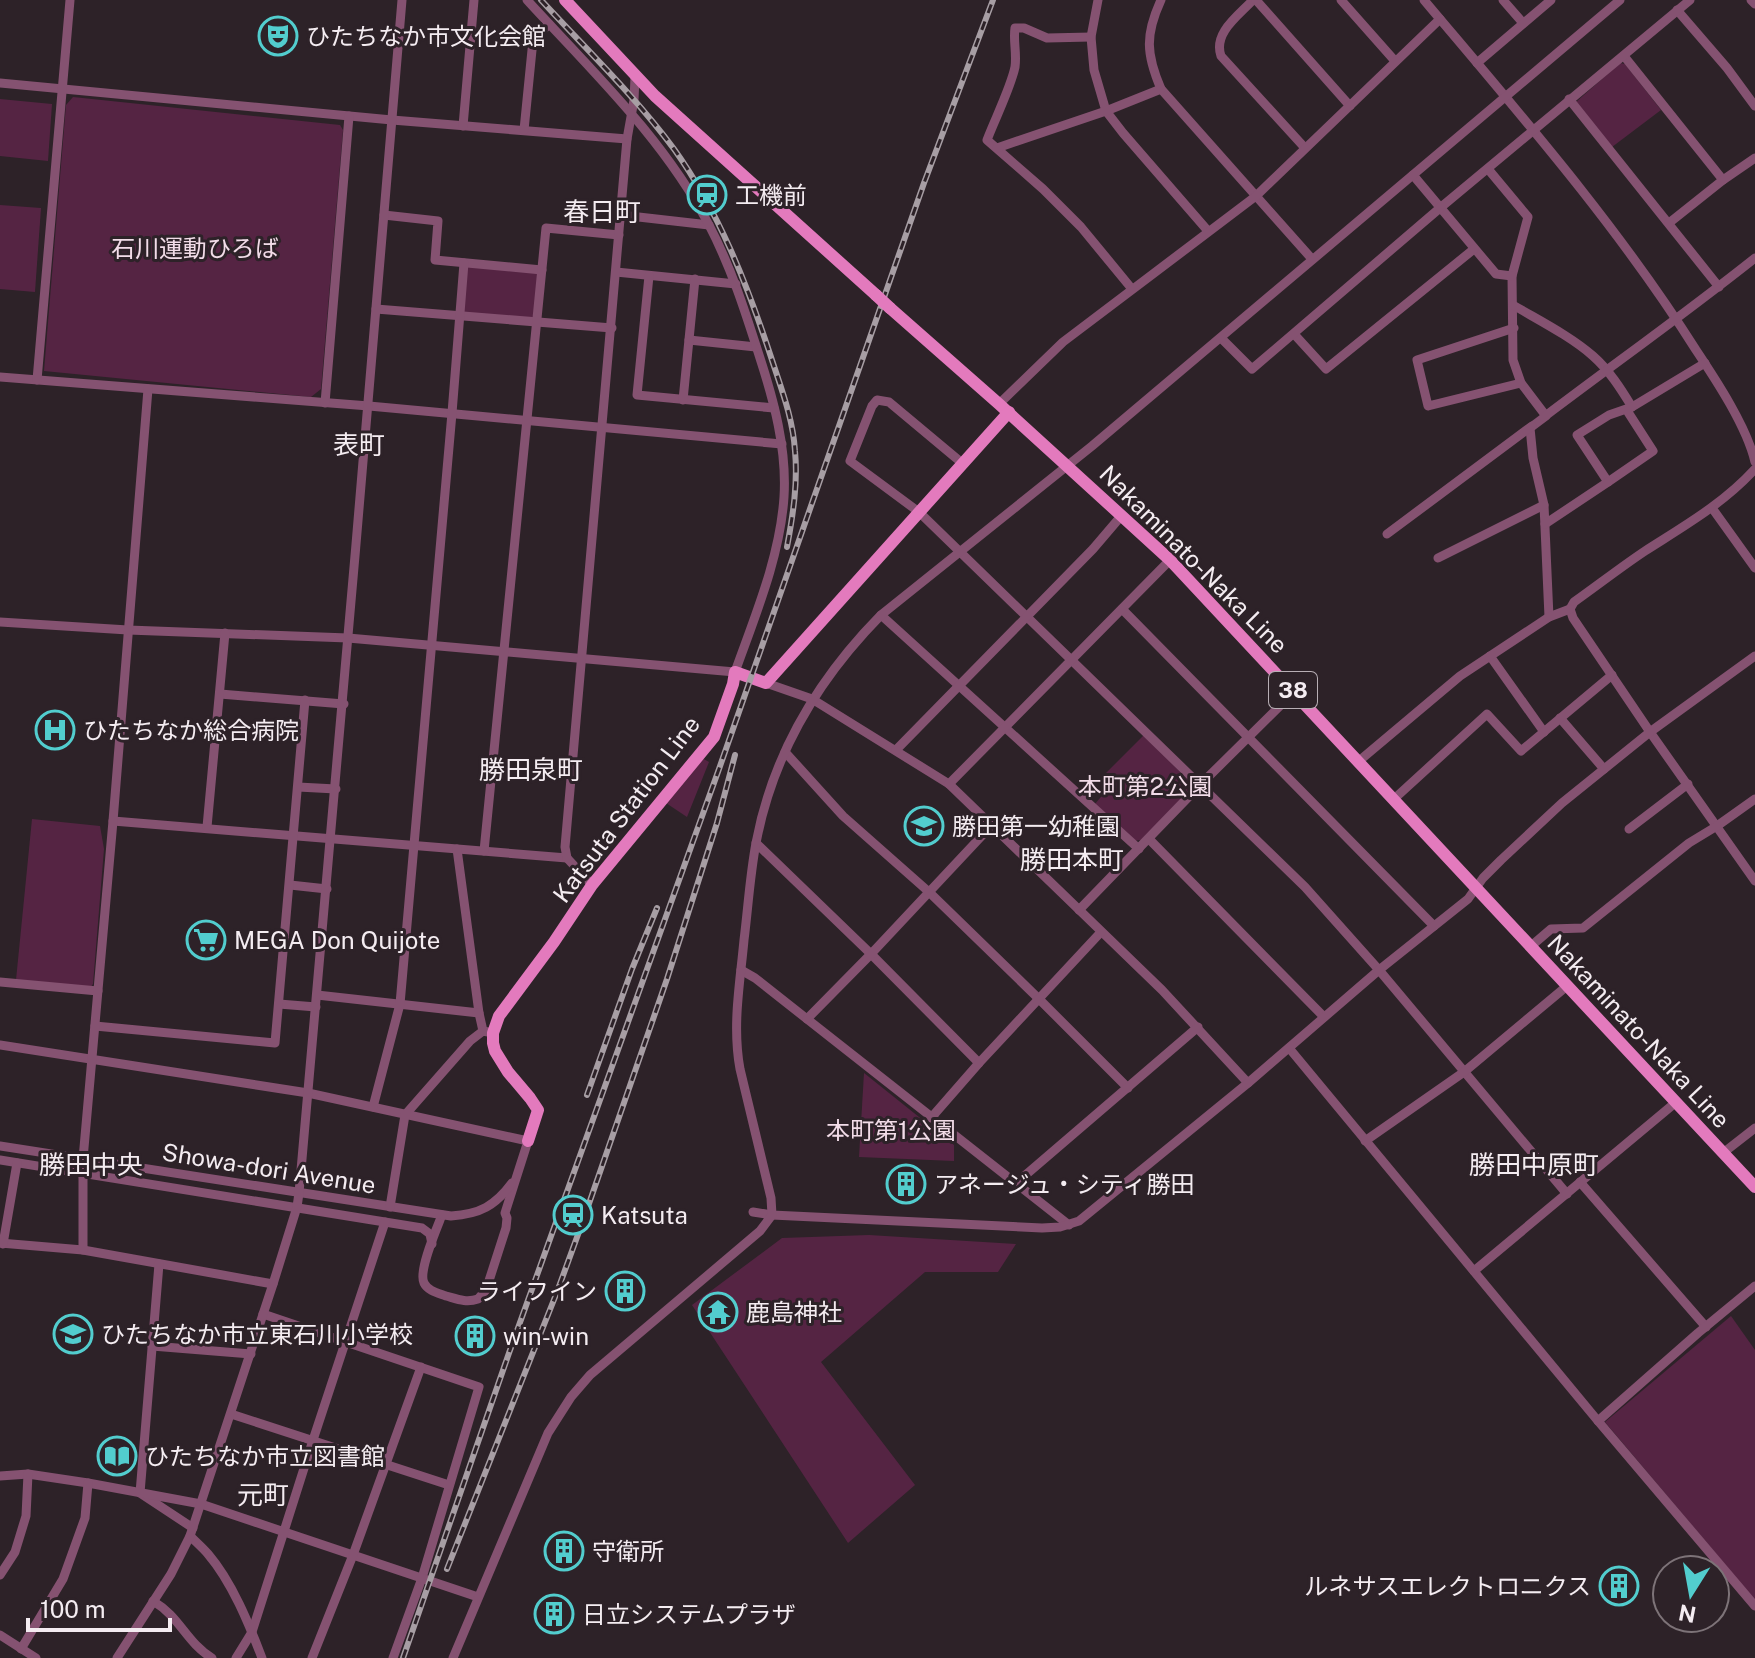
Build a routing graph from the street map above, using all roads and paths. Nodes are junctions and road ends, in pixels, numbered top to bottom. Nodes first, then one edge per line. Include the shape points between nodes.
1 (70, 0) edge
2 (402, 0) edge
3 (474, 0) edge
4 (527, 0) edge
5 (565, 0) edge
6 (1098, 0) edge
7 (1161, 0) edge
8 (1254, 0) edge
9 (1341, 0) edge
10 (1424, 0) edge
11 (1503, 0) edge
12 (1551, 0) edge
13 (1620, 0) edge
14 (1690, 0) edge
15 (1677, 10) junction
16 (1440, 19) junction
17 (1523, 23) junction
18 (549, 24) junction
19 (1091, 37) junction
20 (1624, 56) junction
21 (1395, 61) junction
22 (1477, 63) junction
23 (635, 77) junction
24 (0, 83) edge
25 (62, 89) junction
26 (1161, 89) junction
27 (1506, 97) junction
28 (1569, 99) junction
29 (1350, 106) junction
30 (1755, 106) edge
31 (1106, 111) junction
32 (631, 113) junction
33 (349, 116) junction
34 (392, 120) junction
35 (463, 126) junction
36 (524, 130) junction
37 (1533, 130) junction
38 (627, 139) junction
39 (997, 148) junction
40 (1305, 148) junction
41 (1755, 158) edge
42 (1488, 169) junction
43 (1413, 175) junction
44 (1723, 180) junction
45 (1256, 196) junction
46 (1440, 208) junction
47 (384, 215) junction
48 (621, 215) junction
49 (1669, 223) junction
50 (709, 225) junction
51 (1208, 231) junction
52 (619, 235) junction
53 (1474, 249) junction
54 (1755, 258) edge
55 (1312, 259) junction
56 (464, 263) junction
57 (542, 270) junction
58 (616, 272) junction
59 (649, 276) junction
60 (1512, 276) junction
61 (695, 279) junction
62 (736, 284) junction
63 (1719, 287) junction
64 (1132, 289) junction
65 (1513, 305) junction
66 (376, 309) junction
67 (460, 317) junction
68 (1677, 320) junction
69 (537, 323) junction
70 (612, 328) junction
71 (1514, 328) junction
72 (1294, 334) junction
73 (1221, 338) junction
74 (689, 340) junction
75 (756, 347) junction
76 (1705, 363) junction
77 (1606, 370) junction
78 (0, 377) edge
79 (37, 380) junction
80 (1521, 383) junction
81 (148, 389) junction
82 (683, 400) junction
83 (325, 403) junction
84 (369, 406) junction
85 (774, 408) junction
86 (1004, 408) junction
87 (1629, 408) junction
88 (452, 413) junction
89 (1546, 416) junction
90 (527, 420) junction
91 (602, 427) junction
92 (1530, 428) junction
93 (782, 444) junction
94 (1755, 462) edge
95 (962, 463) junction
96 (1067, 465) junction
97 (1755, 469) edge
98 (1608, 482) junction
99 (1544, 505) junction
100 (1712, 508) junction
101 (919, 512) junction
102 (1122, 515) junction
103 (1545, 524) junction
104 (1387, 534) dead end
105 (958, 552) junction
106 (1438, 558) dead end
107 (1170, 560) junction
108 (1755, 568) edge
109 (1122, 609) junction
110 (1570, 609) junction
111 (881, 615) junction
112 (1027, 617) junction
113 (1549, 617) junction
114 (0, 622) edge
115 (128, 630) junction
116 (225, 633) junction
117 (348, 638) junction
118 (431, 645) junction
119 (504, 652) junction
120 (1490, 656) junction
121 (1755, 656) edge
122 (581, 658) junction
123 (1073, 659) junction
124 (735, 672) junction
125 (1612, 675) junction
126 (766, 683) junction
127 (959, 686) junction
128 (1294, 692) junction
129 (220, 694) junction
130 (812, 699) junction
131 (305, 700) junction
132 (344, 704) junction
133 (1560, 718) junction
134 (1005, 728) junction
135 (1544, 732) junction
136 (1650, 732) junction
137 (1249, 736) junction
138 (896, 750) junction
139 (785, 752) junction
140 (1359, 761) junction
141 (1604, 769) junction
142 (949, 784) junction
143 (1688, 784) junction
144 (1200, 785) junction
145 (298, 787) junction
146 (336, 789) junction
147 (1394, 799) junction
148 (1755, 799) edge
149 (113, 821) junction
150 (991, 826) junction
151 (1717, 826) junction
152 (207, 827) junction
153 (1629, 829) dead end
154 (293, 835) junction
155 (332, 838) junction
156 (1149, 839) junction
157 (756, 843) junction
158 (414, 846) junction
159 (457, 849) junction
160 (1139, 849) junction
161 (484, 851) junction
162 (567, 858) junction
163 (1755, 881) edge
164 (290, 885) junction
165 (592, 885) junction
166 (327, 889) junction
167 (1476, 890) junction
168 (929, 892) junction
169 (1079, 910) junction
170 (1434, 926) junction
171 (1101, 932) junction
172 (1530, 947) junction
173 (871, 954) junction
174 (741, 970) junction
175 (1379, 970) junction
176 (0, 982) edge
177 (1567, 986) junction
178 (98, 991) junction
179 (317, 995) junction
180 (1039, 999) junction
181 (279, 1004) junction
182 (400, 1004) junction
183 (316, 1007) junction
184 (479, 1013) junction
185 (1324, 1017) junction
186 (807, 1019) junction
187 (95, 1026) junction
188 (1198, 1027) junction
189 (488, 1032) junction
190 (0, 1045) edge
191 (1289, 1048) junction
192 (92, 1059) junction
193 (979, 1063) junction
194 (1464, 1072) junction
195 (1248, 1083) junction
196 (1128, 1088) junction
197 (308, 1093) junction
198 (1675, 1103) junction
199 (373, 1107) junction
200 (405, 1115) junction
201 (931, 1118) junction
202 (1755, 1128) edge
203 (528, 1141) junction
204 (1365, 1141) junction
205 (0, 1146) edge
206 (1723, 1153) junction
207 (83, 1159) junction
208 (0, 1160) edge
209 (17, 1163) junction
210 (83, 1174) junction
211 (514, 1181) junction
212 (1580, 1182) junction
213 (1015, 1184) junction
214 (1755, 1187) edge
215 (299, 1193) junction
216 (1567, 1194) junction
217 (297, 1207) junction
218 (390, 1207) junction
219 (489, 1207) junction
220 (753, 1212) dead end
221 (505, 1213) junction
222 (442, 1215) junction
223 (772, 1215) junction
224 (385, 1222) junction
225 (1069, 1225) junction
226 (2, 1244) edge
227 (432, 1244) junction
228 (83, 1250) junction
229 (159, 1264) junction
230 (1474, 1271) junction
231 (273, 1284) junction
232 (1755, 1286) edge
233 (263, 1314) junction
234 (1706, 1327) junction
235 (346, 1341) junction
236 (152, 1346) junction
237 (251, 1354) junction
238 (421, 1367) junction
239 (231, 1414) junction
240 (1598, 1421) junction
241 (313, 1440) junction
242 (386, 1465) junction
243 (28, 1474) junction
244 (0, 1476) edge
245 (88, 1483) junction
246 (449, 1485) junction
247 (140, 1493) junction
248 (201, 1504) junction
249 (192, 1532) junction
250 (284, 1532) junction
251 (353, 1555) junction
252 (0, 1575) edge
253 (422, 1578) junction
254 (478, 1597) junction
255 (153, 1601) junction
256 (1755, 1606) edge
257 (252, 1632) junction
258 (0, 1635) edge
259 (21, 1649) junction
260 (36, 1658) edge
261 (117, 1658) edge
262 (212, 1658) edge
263 (236, 1658) edge
264 (262, 1658) edge
265 (312, 1658) edge
266 (393, 1658) edge
267 (453, 1658) edge

1 - 25 street
2 - 34 street
3 - 35 street
4 - 18 street
5 - 23 main road, Nakaminato-Naka Line / 38
6 - 19 street
7 - 26 street via 1148,48
8 - 29 street
8 - 40 street via 1221,35 1221,56
9 - 21 street
10 - 16 street
11 - 17 street
12 - 17 street
13 - 27 street
14 - 15 street
15 - 20 street
15 - 30 street
16 - 21 street
16 - 22 street
17 - 22 street
18 - 32 street
18 - 36 street via 533,40
19 - 31 street
19 - 39 street via 1047,38 1015,28 1015,69 987,140
20 - 28 street
20 - 44 street
21 - 29 street
22 - 27 street
23 - 32 street
23 - 86 main road, Nakaminato-Naka Line / 38, bridge
24 - 25 street
25 - 33 street
25 - 79 street
26 - 31 street
26 - 45 street
27 - 37 street
27 - 43 street
28 - 37 street
28 - 49 street
29 - 40 street
31 - 39 street
31 - 51 street
32 - 38 street
32 - 50 street
33 - 34 street
33 - 83 street
34 - 35 street
34 - 47 street
35 - 36 street
36 - 38 street
37 - 42 street
37 - 68 street
38 - 48 street
39 - 64 street via 1081,227
40 - 45 street
41 - 44 street
42 - 46 street
42 - 60 street via 1528,217
43 - 46 street
43 - 55 street
44 - 49 street
45 - 51 street
45 - 55 street
46 - 53 street
46 - 72 street
47 - 56 street via 438,221 435,260
47 - 66 street
48 - 50 street
48 - 52 street
49 - 63 street
50 - 62 street
51 - 64 street
52 - 57 street via 546,228
52 - 58 street
53 - 60 street via 1496,274
53 - 72 street via 1326,369
54 - 63 street
55 - 73 street
56 - 57 street
56 - 67 street
57 - 69 street
58 - 59 street
58 - 70 street
59 - 61 street
59 - 82 street via 637,395
60 - 65 street
61 - 62 street
61 - 74 street
62 - 75 street
63 - 68 street
64 - 86 street via 1063,342
65 - 71 street
65 - 77 street via 1576,344
66 - 67 street
66 - 84 street
67 - 69 street
67 - 88 street
68 - 76 street
68 - 77 street
69 - 70 street
69 - 90 street
70 - 91 street
71 - 80 street via 1513,360
71 - 80 street via 1417,360 1428,406
72 - 73 street via 1252,369
73 - 96 street
74 - 75 street
74 - 82 street
75 - 85 street
76 - 87 street
76 - 94 street via 1751,445
77 - 87 street
77 - 89 street
78 - 79 street
79 - 81 street
80 - 89 street
81 - 83 street
81 - 115 street
82 - 85 street
83 - 84 street
84 - 88 street
84 - 117 street
85 - 93 street
86 - 95 main road
86 - 96 main road, Nakaminato-Naka Line / 38
87 - 98 street via 1653,451
87 - 98 street via 1577,435
88 - 90 street
88 - 118 street
89 - 92 street
90 - 91 street
90 - 119 street
91 - 93 street
91 - 122 street
92 - 99 street
92 - 104 street
93 - 124 street via 784,500 777,543
95 - 101 main road
95 - 101 street via 889,402 877,400 850,461
96 - 102 main road, Nakaminato-Naka Line / 38
96 - 105 street
97 - 100 street
98 - 103 street
99 - 103 street
99 - 106 street
100 - 108 street
100 - 110 street
101 - 105 street
101 - 126 main road
102 - 107 main road, Nakaminato-Naka Line / 38
102 - 112 street
103 - 113 street
105 - 111 street
105 - 112 street
107 - 109 street
107 - 128 main road, Nakaminato-Naka Line / 38
109 - 123 street
109 - 137 street
110 - 113 street
110 - 125 street
111 - 127 street
111 - 130 street
112 - 123 street
112 - 127 street
113 - 120 street
114 - 115 street
115 - 116 street
115 - 149 street
116 - 117 street
116 - 129 street
117 - 118 street
117 - 132 street
118 - 119 street
118 - 158 street
119 - 122 street
119 - 161 street
120 - 135 street
120 - 140 street
121 - 136 street
122 - 124 street
122 - 162 street
123 - 134 street
123 - 144 street
124 - 126 main road
124 - 165 main road, Katsuta Station Line via 714,737
125 - 133 street
125 - 136 street
126 - 130 street
127 - 134 street
127 - 138 street
128 - 137 street
128 - 140 main road, Nakaminato-Naka Line / 38
129 - 131 street
129 - 152 street
130 - 138 street
130 - 139 street
131 - 132 street
131 - 145 street
132 - 146 street
133 - 135 street
133 - 141 street
134 - 142 street
134 - 160 street
135 - 147 street via 1521,751 1487,714
136 - 141 street
136 - 143 street
137 - 144 street
137 - 170 street
138 - 142 street
139 - 157 street
139 - 168 street via 843,816
140 - 147 main road, Nakaminato-Naka Line / 38
141 - 167 street via 1501,860
142 - 150 street
143 - 151 street
143 - 153 street
144 - 156 street
144 - 175 street via 1305,887
145 - 146 street
145 - 154 street
146 - 155 street
147 - 167 main road, Nakaminato-Naka Line / 38
148 - 151 street
149 - 152 street
149 - 178 street
150 - 168 street
150 - 169 street
151 - 163 street
151 - 172 street via 1583,928 1551,929
152 - 154 street
154 - 155 street
154 - 164 street
155 - 158 street
155 - 166 street
156 - 160 street
156 - 185 street
157 - 173 street
157 - 174 street
158 - 159 street
158 - 182 street
159 - 161 street
159 - 184 street
160 - 169 street
161 - 162 street
162 - 165 street
164 - 166 street
164 - 181 street
165 - 189 main road, Katsuta Station Line
166 - 179 street
167 - 170 street
167 - 172 main road, Nakaminato-Naka Line / 38
168 - 173 street
168 - 180 street
169 - 171 street
170 - 175 street
171 - 180 street
171 - 188 street
172 - 177 main road, Nakaminato-Naka Line / 38
173 - 186 street
173 - 193 street
174 - 186 street
174 - 223 street via 736,1049
175 - 185 street
175 - 194 street
176 - 178 street
177 - 194 street
177 - 198 main road, Nakaminato-Naka Line / 38
178 - 187 street
179 - 182 street
179 - 183 street
180 - 193 street
180 - 196 street
181 - 183 street
181 - 187 street via 275,1043
182 - 184 street
182 - 199 street
183 - 197 street
184 - 189 street
185 - 191 street
186 - 201 street
187 - 192 street
188 - 195 street
188 - 196 street
189 - 200 street via 470,1041
189 - 203 main road via 500,1061 538,1110
190 - 192 street
191 - 195 street
191 - 204 street
192 - 197 street
192 - 207 street
193 - 201 street
194 - 204 street
194 - 216 street
195 - 225 street
196 - 213 street
197 - 199 street
197 - 215 street
198 - 206 main road, Nakaminato-Naka Line / 38
198 - 212 street
199 - 200 street
200 - 203 street
200 - 218 street
201 - 213 street
202 - 206 street
203 - 211 street
204 - 230 street
205 - 207 street, Showa-dori Avenue
206 - 214 main road, Nakaminato-Naka Line / 38
207 - 210 street
207 - 215 street, Showa-dori Avenue
208 - 209 street, Showa-dori Avenue
209 - 210 street, Showa-dori Avenue
209 - 226 street
210 - 217 street, Showa-dori Avenue
210 - 228 street
211 - 219 street
211 - 221 street
212 - 216 street
212 - 234 street
213 - 225 street
215 - 217 street
215 - 218 street, Showa-dori Avenue
216 - 230 street
217 - 224 street, Showa-dori Avenue
217 - 231 street
218 - 222 street, Showa-dori Avenue
219 - 221 street
219 - 222 street, Showa-dori Avenue
220 - 223 street
221 - 227 street via 506,1228 486,1290 478,1299 465,1301 429,1290 422,1273
222 - 227 street
223 - 225 street
223 - 254 street via 752,1238 609,1357 571,1397 548,1433
224 - 227 street, Showa-dori Avenue via 422,1228
224 - 235 street
226 - 228 street
228 - 229 street
229 - 231 street
229 - 236 street
230 - 240 street
231 - 233 street
232 - 234 street
233 - 235 street
233 - 237 street
234 - 240 street
235 - 238 street
235 - 241 street
236 - 237 street
236 - 247 street
237 - 239 street
238 - 242 street
238 - 246 street via 479,1387
239 - 241 street
239 - 248 street
240 - 256 street
241 - 242 street
241 - 250 street
242 - 246 street
242 - 251 street
243 - 244 street
243 - 245 street
243 - 252 street via 26,1516 15,1552
245 - 247 street
245 - 259 street via 85,1518 63,1579
246 - 253 street
247 - 248 street
247 - 249 street
248 - 249 street
248 - 250 street
249 - 255 street
249 - 257 street
250 - 251 street
250 - 257 street
251 - 253 street
251 - 265 street
253 - 254 street
253 - 266 street
254 - 267 street
255 - 261 street
255 - 262 street
257 - 263 street
257 - 264 street
258 - 259 street
259 - 260 street

